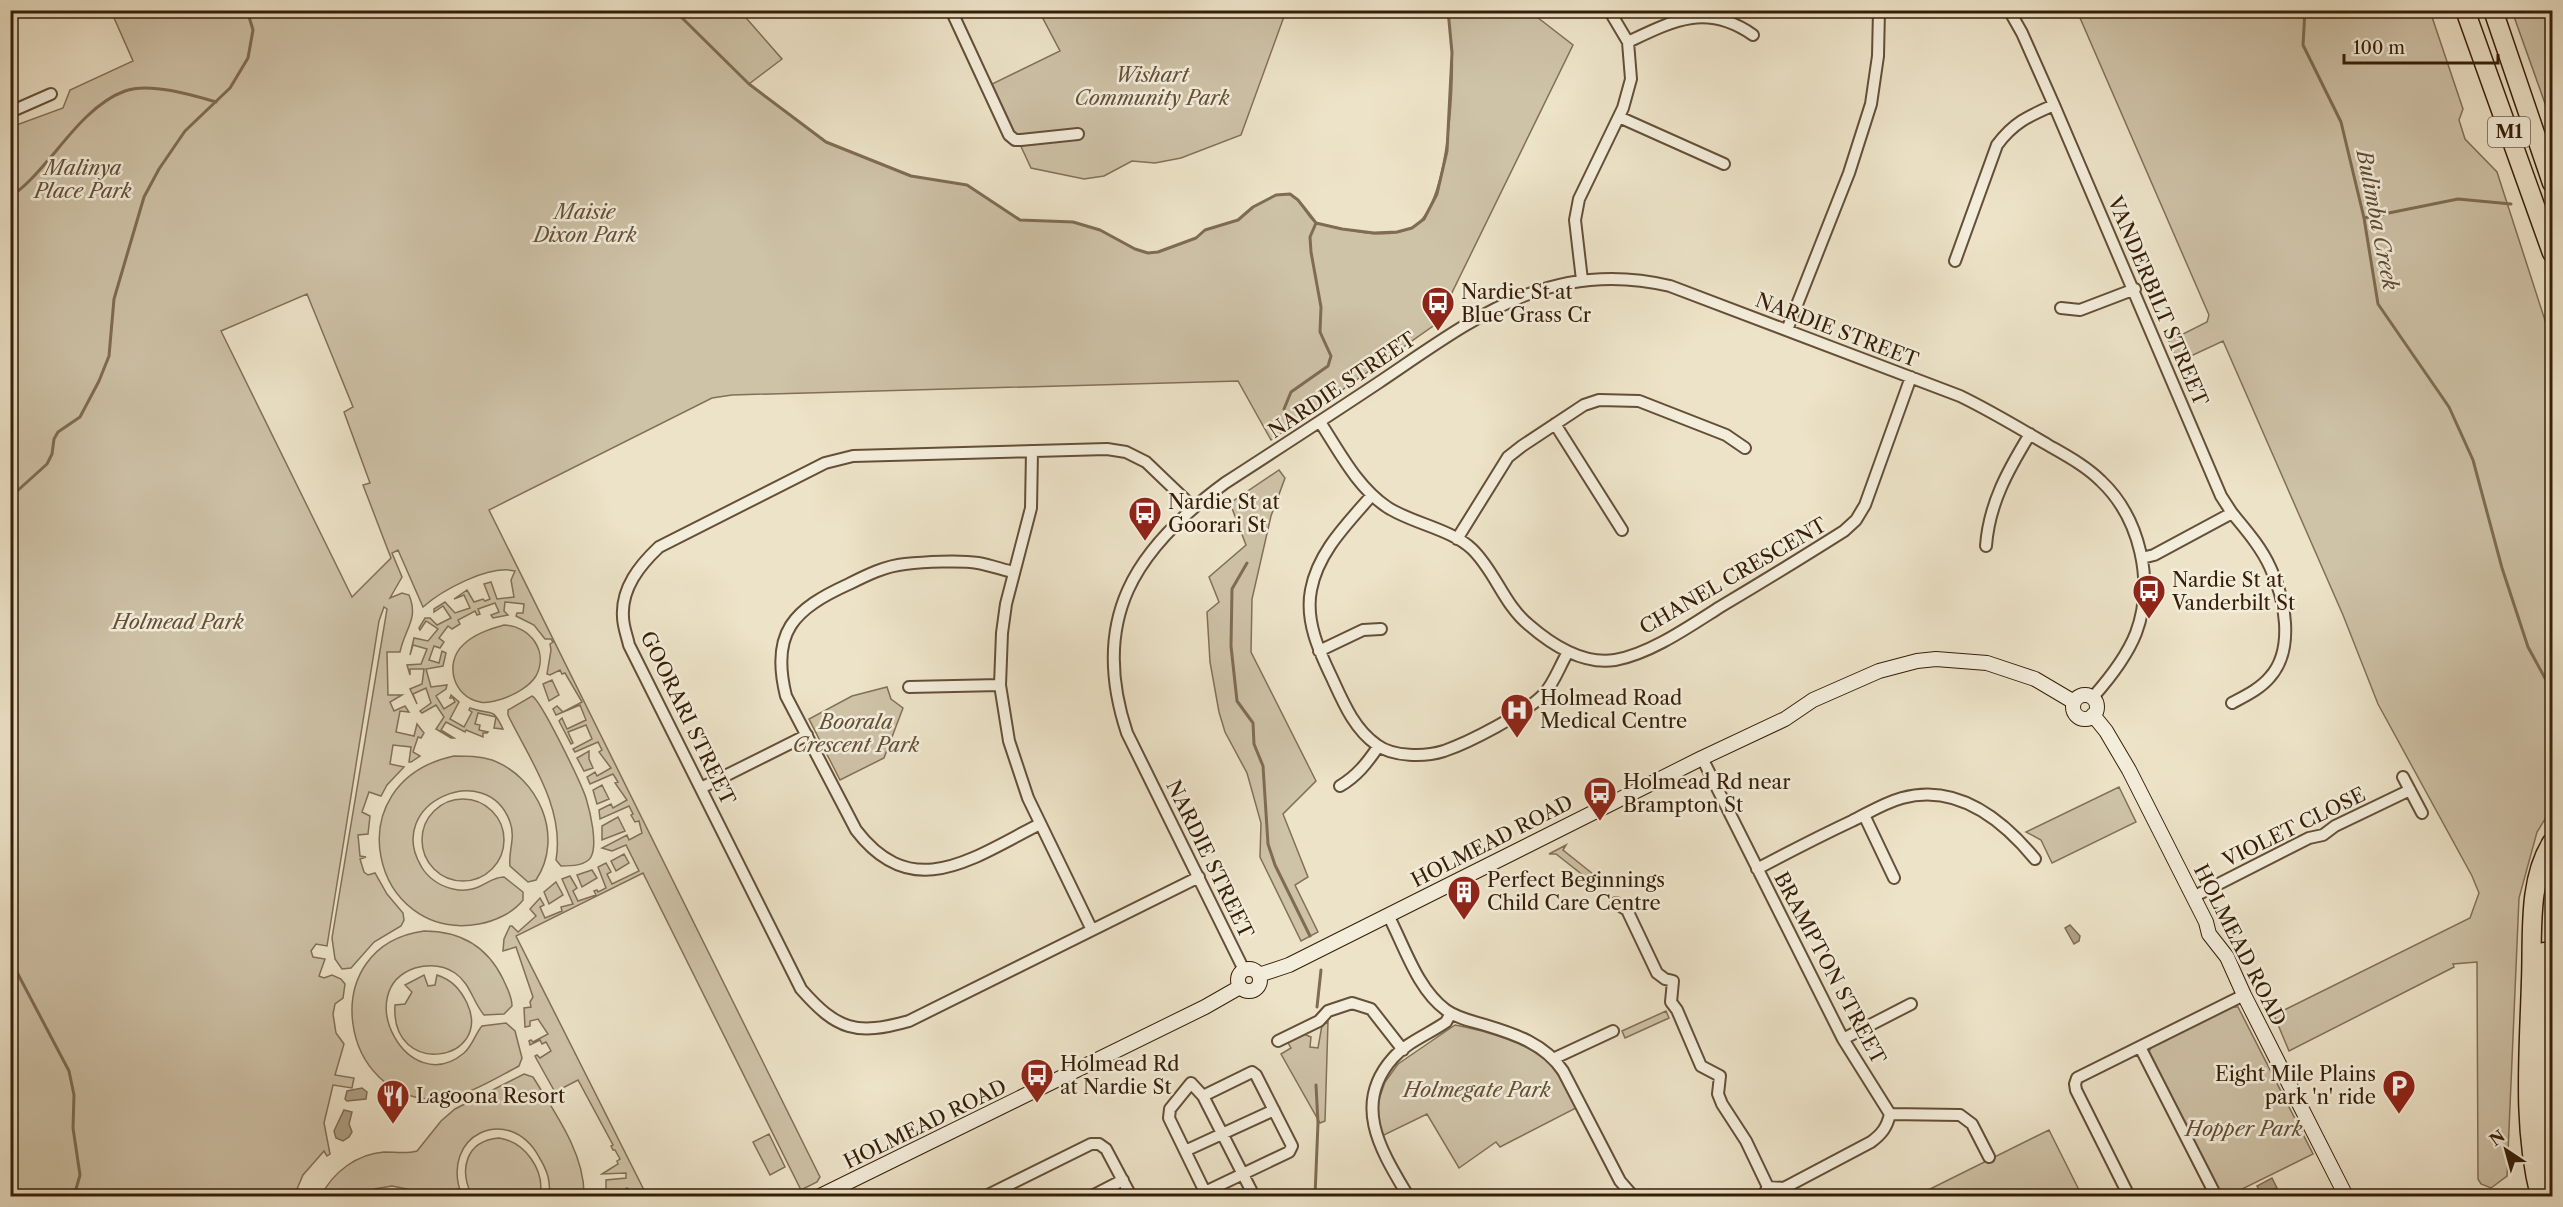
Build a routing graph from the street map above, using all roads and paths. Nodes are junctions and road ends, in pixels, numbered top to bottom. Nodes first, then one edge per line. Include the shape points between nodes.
1 (951, 10) edge
2 (1609, 10) edge
3 (1879, 10) edge
4 (2009, 10) edge
5 (2465, 10) edge
6 (2493, 10) edge
7 (1753, 35) dead end
8 (1628, 42) junction
9 (51, 94) dead end
10 (2054, 105) junction
11 (10, 112) edge
12 (1619, 117) junction
13 (1078, 134) dead end
14 (1724, 164) dead end
15 (2553, 183) edge
16 (2553, 253) edge
17 (1955, 261) dead end
18 (1582, 280) junction
19 (2135, 289) junction
20 (2061, 308) dead end
21 (1787, 330) junction
22 (1911, 377) junction
23 (1320, 422) junction
24 (1555, 424) junction
25 (2030, 434) junction
26 (1744, 448) dead end
27 (1032, 451) junction
28 (1372, 495) junction
29 (1193, 507) junction
30 (2232, 513) junction
31 (1622, 530) dead end
32 (1457, 539) junction
33 (1986, 546) dead end
34 (2142, 558) junction
35 (1013, 572) junction
36 (1381, 629) dead end
37 (1319, 651) junction
38 (1568, 652) junction
39 (1000, 685) junction
40 (909, 687) dead end
41 (2093, 697) junction
42 (2074, 702) junction
43 (2232, 703) dead end
44 (2093, 715) junction
45 (807, 735) junction
46 (1378, 747) junction
47 (1702, 758) junction
48 (2403, 777) dead end
49 (1340, 786) dead end
50 (701, 788) junction
51 (2410, 790) junction
52 (2422, 813) dead end
53 (1864, 815) junction
54 (1040, 824) junction
55 (2553, 842) edge
56 (2035, 859) dead end
57 (2553, 865) edge
58 (1757, 869) junction
59 (1199, 877) junction
60 (1894, 878) dead end
61 (2193, 897) junction
62 (1616, 903) dead end
63 (1388, 915) junction
64 (1092, 930) junction
65 (1244, 969) junction
66 (1259, 975) junction
67 (1240, 987) junction
68 (2244, 995) junction
69 (1911, 1004) dead end
70 (1449, 1012) junction
71 (1613, 1031) dead end
72 (1843, 1039) junction
73 (1278, 1041) dead end
74 (2140, 1047) junction
75 (1402, 1050) junction
76 (1555, 1058) junction
77 (1203, 1096) junction
78 (1274, 1110) junction
79 (1890, 1114) junction
80 (1223, 1134) junction
81 (1185, 1151) junction
82 (1989, 1157) dead end
83 (1243, 1174) junction
84 (1123, 1180) junction
85 (2553, 1186) edge
86 (1766, 1192) edge
87 (1206, 1194) edge
88 (820, 1197) edge
89 (986, 1197) edge
90 (1092, 1197) edge
91 (1131, 1197) edge
92 (1254, 1197) edge
93 (1408, 1197) edge
94 (1633, 1197) edge
95 (1756, 1197) edge
96 (2129, 1197) edge
97 (2216, 1197) edge
98 (2346, 1197) edge
99 (2540, 1197) edge

1 - 13 street via 1009,135 1021,140
2 - 8 street
3 - 21 street via 1878,56 1870,104 1849,173
4 - 10 street, VANDERBILT STREET
5 - 16 highway, M1
6 - 15 highway, M1
7 - 8 street via 1729,21 1696,17 1668,23
8 - 12 street via 1631,79
9 - 11 street
10 - 17 street via 2024,118 1997,145
10 - 19 street, VANDERBILT STREET
12 - 14 street
12 - 18 street via 1579,199 1575,220
18 - 21 street, NARDIE STREET via 1662,284
18 - 23 street, NARDIE STREET via 1527,293 1487,312
19 - 20 street via 2080,310
19 - 30 street, VANDERBILT STREET via 2221,496
21 - 22 street, NARDIE STREET
22 - 25 street, NARDIE STREET via 1960,396
22 - 38 street, CHANEL CRESCENT via 1865,505 1844,531 1677,634 1636,653 1614,660 1596,660
23 - 28 street, CHANEL CRESCENT
23 - 29 street, NARDIE STREET
24 - 26 street via 1599,400 1639,401 1726,435
24 - 31 street
24 - 32 street via 1508,457
25 - 33 street via 1999,491
25 - 34 street, NARDIE STREET via 2085,467 2102,482 2120,504
27 - 29 street, GOORARI STREET via 1126,452 1146,462
27 - 35 street via 1031,508
27 - 50 street, GOORARI STREET via 853,456 825,463 659,547 640,565 628,588 622,616 629,645
28 - 32 street, CHANEL CRESCENT via 1388,508
28 - 37 street via 1330,544 1318,567 1310,592
29 - 59 street, NARDIE STREET via 1165,533 1131,583 1114,638 1113,671 1128,733
30 - 34 street
30 - 43 street, VANDERBILT STREET via 2270,567 2285,619 2286,642 2283,658 2270,678
32 - 38 street, CHANEL CRESCENT via 1482,559 1527,624
34 - 41 street, NARDIE STREET via 2144,596 2136,634
35 - 39 street via 1002,633
35 - 45 street via 976,563 904,564 871,573 803,610 790,626 780,658 786,696
36 - 37 street via 1363,630
37 - 46 street via 1349,714
38 - 46 street via 1545,693 1517,715 1443,751 1425,755
39 - 40 street
39 - 54 street via 1017,768
41 - 42 street via 2082,695
41 - 44 street via 2097,705
42 - 44 street, HOLMEAD ROAD via 2080,717
42 - 47 street, HOLMEAD ROAD via 2036,679 2005,667 1971,660 1917,661 1879,671 1813,700 1793,716
44 - 61 street, HOLMEAD ROAD via 2129,770
45 - 50 street
45 - 54 street via 856,830 869,847 899,866 920,870 961,864
46 - 49 street via 1358,773
47 - 58 street, BRAMPTON STREET
47 - 63 street, HOLMEAD ROAD
48 - 51 street
50 - 64 street, GOORARI STREET via 801,989 822,1013 849,1027 879,1030 909,1021
51 - 52 street
51 - 61 street, VIOLET CLOSE
53 - 56 street via 1901,798 1944,796 1988,812
53 - 58 street
53 - 60 street
54 - 64 street
55 - 99 highway via 2543,862 2536,892 2530,1003 2529,1128
57 - 85 highway via 2545,896 2544,968 2545,1140
58 - 72 street, BRAMPTON STREET
59 - 64 street, GOORARI STREET
59 - 65 street, NARDIE STREET
61 - 68 street, HOLMEAD ROAD
62 - 86 street via 1627,910 1653,961 1670,975 1680,992 1677,1010 1701,1066 1720,1076 1718,1094 1746,1141
63 - 66 street, HOLMEAD ROAD
63 - 70 street via 1422,982
65 - 66 street
65 - 67 street via 1238,977
66 - 67 street via 1260,982 1253,991
67 - 88 street, HOLMEAD ROAD
68 - 74 street
68 - 98 street, HOLMEAD ROAD
69 - 72 street
70 - 75 street via 1437,1027
70 - 76 street via 1527,1041
71 - 76 street
72 - 79 street, BRAMPTON STREET
73 - 75 street via 1319,1021 1328,1011 1352,1003 1371,1009
74 - 96 street via 2081,1075 2075,1084
74 - 97 street
75 - 93 street via 1379,1078 1372,1107 1375,1135
76 - 94 street via 1620,1181
77 - 78 street via 1252,1072
77 - 80 street
77 - 81 street via 1191,1083 1170,1109 1169,1118
78 - 80 street
78 - 83 street via 1292,1146 1288,1152
79 - 82 street via 1960,1115 1972,1124
79 - 86 street via 1881,1135 1871,1142 1784,1188
80 - 81 street
80 - 83 street
81 - 87 street
83 - 87 street
83 - 92 street
84 - 89 street via 1106,1149 1091,1144
84 - 90 street
84 - 91 street
86 - 95 street via 1761,1188

